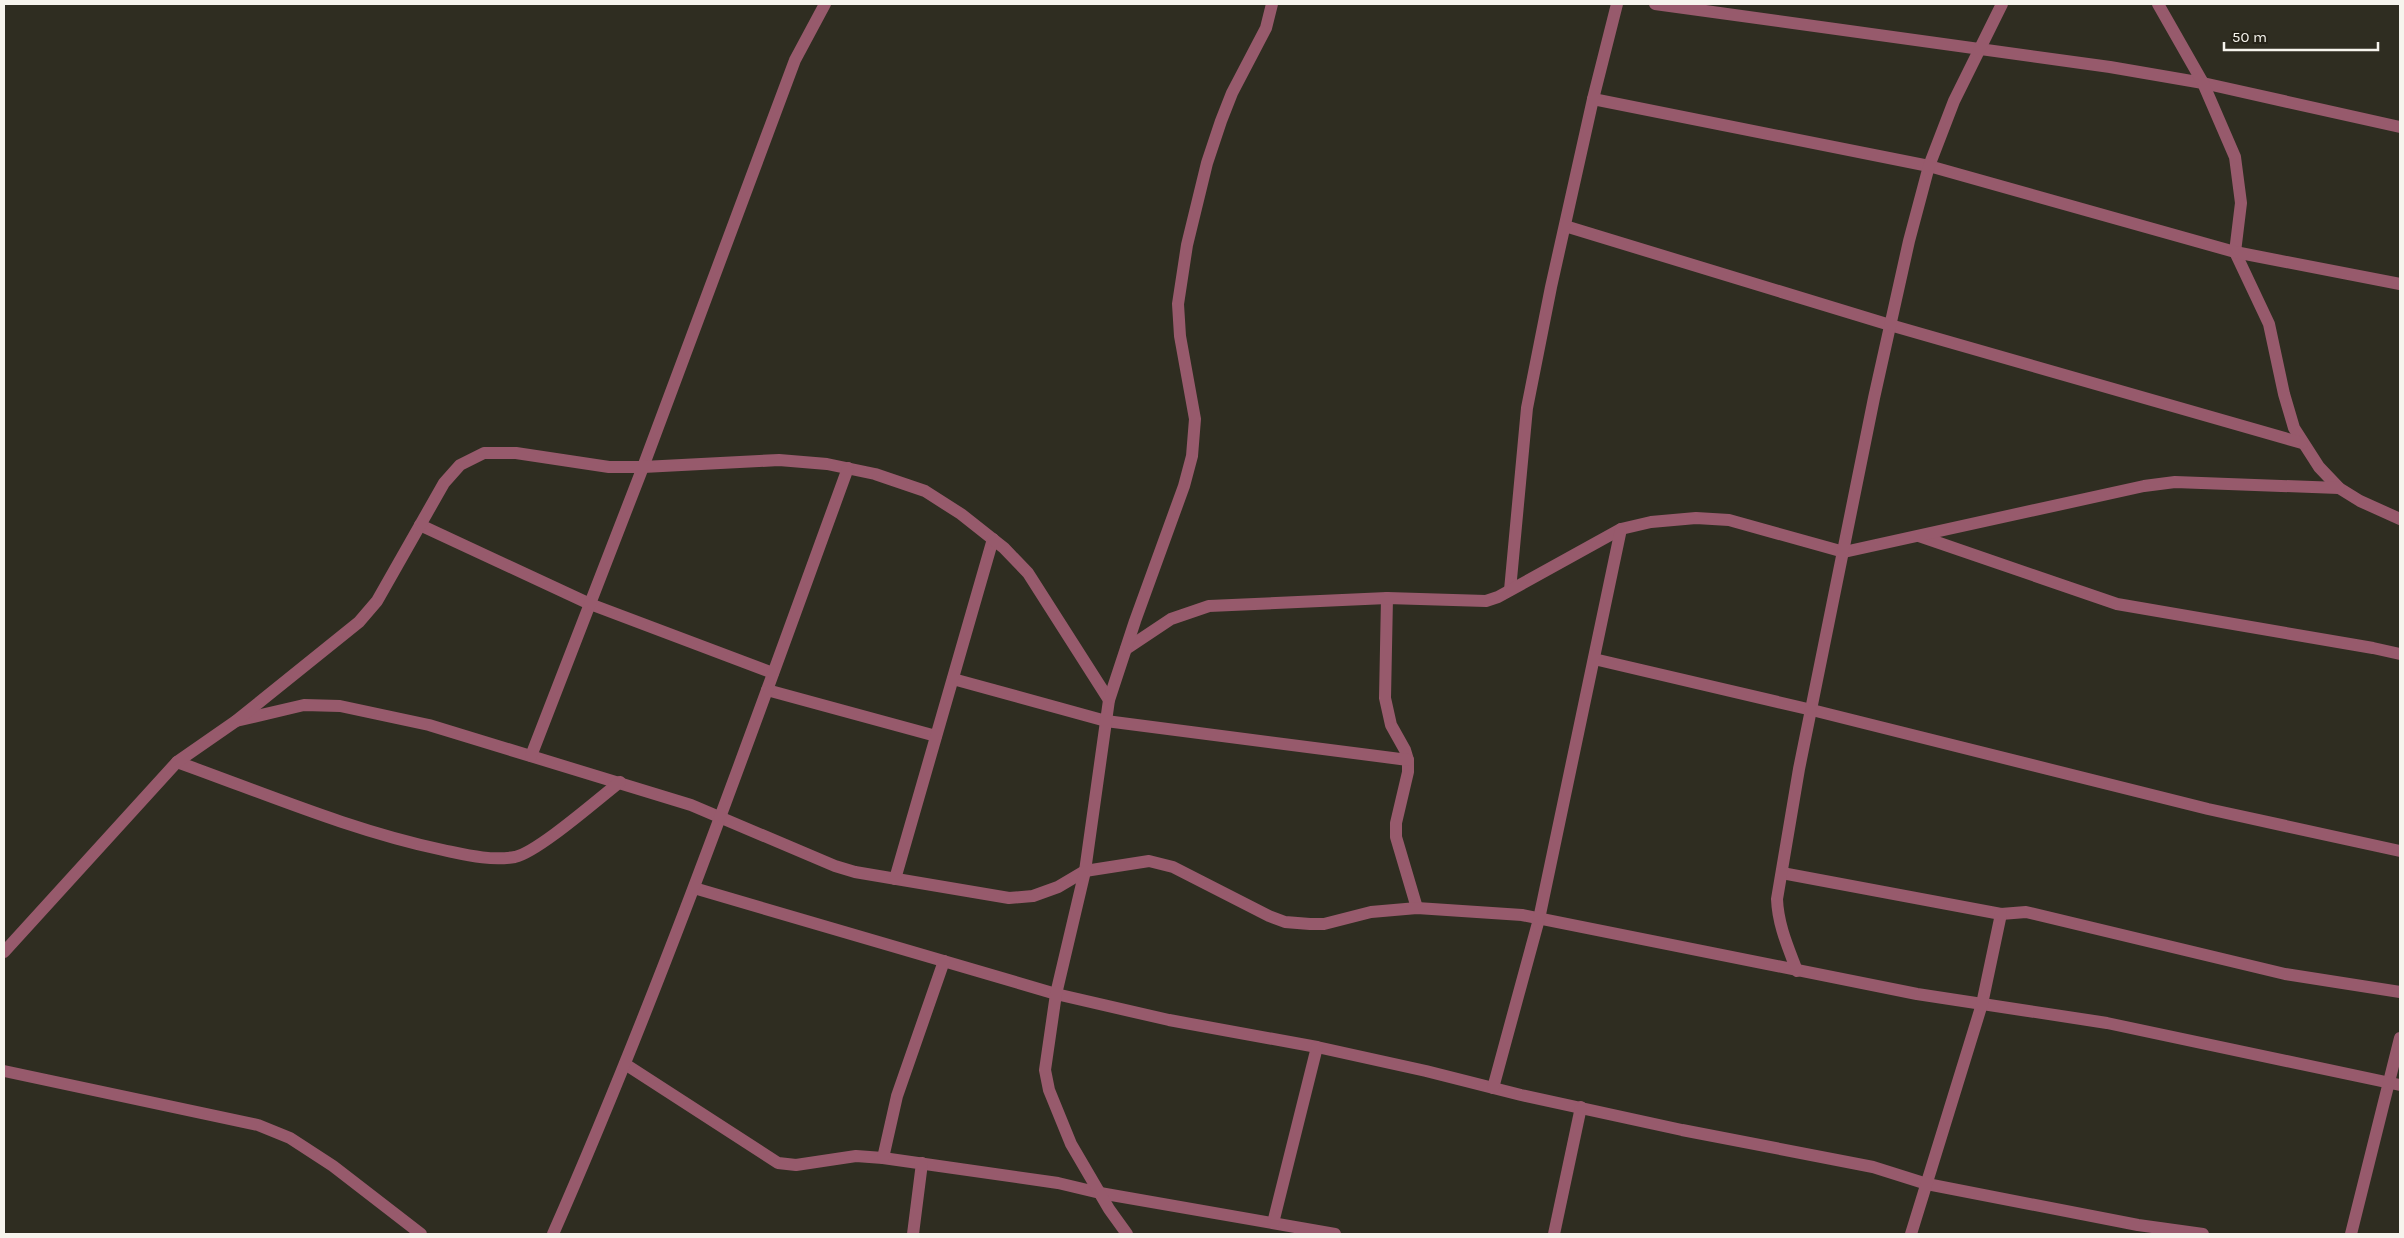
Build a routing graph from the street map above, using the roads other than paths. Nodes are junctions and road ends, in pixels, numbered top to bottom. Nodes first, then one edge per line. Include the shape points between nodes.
1 (825, 4) edge
2 (1272, 4) edge
3 (1618, 4) edge
4 (1655, 4) edge
5 (2002, 4) edge
6 (2158, 4) edge
7 (1979, 50) junction
8 (2203, 83) junction
9 (1593, 99) junction
10 (2400, 127) edge
11 (1929, 166) junction
12 (1565, 226) junction
13 (2235, 252) junction
14 (2400, 284) edge
15 (1890, 325) junction
16 (2302, 443) junction
17 (643, 467) junction
18 (848, 468) junction
19 (2340, 488) junction
20 (2400, 519) edge
21 (420, 525) junction
22 (1621, 529) junction
23 (1918, 536) junction
24 (993, 539) junction
25 (1844, 552) junction
26 (1510, 590) junction
27 (1387, 598) junction
28 (590, 604) junction
29 (1126, 649) junction
30 (2400, 654) edge
31 (1594, 659) junction
32 (774, 673) junction
33 (953, 679) junction
34 (768, 690) junction
35 (1109, 700) junction
36 (1812, 710) junction
37 (236, 721) junction
38 (1106, 721) junction
39 (936, 736) junction
40 (532, 756) junction
41 (1408, 760) junction
42 (177, 762) junction
43 (620, 782) junction
44 (720, 819) junction
45 (2400, 851) edge
46 (1085, 871) junction
47 (1782, 872) junction
48 (895, 879) junction
49 (694, 888) junction
50 (1417, 908) junction
51 (2001, 914) junction
52 (1539, 919) junction
53 (4, 952) edge
54 (944, 961) junction
55 (1797, 971) junction
56 (2400, 992) edge
57 (1056, 994) junction
58 (1982, 1004) junction
59 (2400, 1038) edge
60 (1317, 1047) junction
61 (625, 1064) junction
62 (4, 1071) edge
63 (2394, 1084) edge
64 (1493, 1088) junction
65 (1581, 1107) junction
66 (883, 1158) junction
67 (922, 1163) junction
68 (1927, 1184) junction
69 (1100, 1193) junction
70 (1273, 1223) junction
71 (421, 1234) edge
72 (553, 1234) edge
73 (913, 1234) edge
74 (1127, 1234) edge
75 (1335, 1234) edge
76 (1554, 1234) edge
77 (1911, 1234) edge
78 (2203, 1234) edge
79 (2351, 1234) edge

1 - 17 street via 795,60
2 - 29 street via 1266,28 1221,121 1187,245 1178,304 1180,336 1195,419 1192,456
3 - 9 street
4 - 7 street
5 - 7 street
6 - 8 street
7 - 8 street
7 - 11 street via 1954,101
8 - 10 street
8 - 13 street via 2234,157 2241,203
9 - 11 street
9 - 12 street
11 - 13 street
11 - 15 street
12 - 15 street
12 - 26 street via 1527,408
13 - 14 street
13 - 16 street via 2269,324 2284,394
15 - 16 street
15 - 25 street
16 - 19 street via 2318,467
17 - 18 street via 779,460
17 - 21 street via 608,467 516,453 484,453 454,471
17 - 28 street
18 - 24 street via 925,491
18 - 32 street
19 - 20 street
19 - 23 street via 2175,482 2134,488
21 - 28 street
21 - 37 street via 377,601 359,622
22 - 25 street via 1660,521 1729,520
22 - 26 street
22 - 31 street
23 - 25 street
23 - 30 street via 2117,604
24 - 33 street
24 - 35 street via 1028,574
25 - 36 street
26 - 27 street via 1498,597 1472,602
27 - 29 street via 1209,606 1171,619
27 - 41 street via 1384,698 1391,725 1406,750
28 - 32 street
28 - 40 street
29 - 35 street
31 - 36 street
31 - 52 street
32 - 34 street
33 - 38 street
33 - 39 street
34 - 39 street
34 - 44 street
35 - 38 street
36 - 45 street via 2208,809
36 - 47 street
37 - 40 street via 304,705 340,706 429,725
37 - 42 street
38 - 41 street
38 - 46 street
39 - 48 street
40 - 43 street
41 - 50 street via 1396,837
42 - 43 street via 369,831 413,844 487,858 516,856 537,846
42 - 53 street
43 - 44 street
44 - 48 street via 835,866
44 - 49 street
46 - 48 street via 1058,887 1033,896 1009,898
46 - 50 street via 1149,861 1173,867 1285,922 1324,924 1371,912
46 - 57 street
47 - 51 street
47 - 55 street via 1778,914
49 - 54 street
49 - 61 street
50 - 52 street
51 - 56 street via 2026,912 2285,974
51 - 58 street
52 - 55 street
52 - 64 street
54 - 57 street
54 - 66 street via 897,1096
55 - 58 street
57 - 60 street via 1169,1020
57 - 69 street via 1046,1081 1071,1144
58 - 63 street via 2107,1022
58 - 68 street
59 - 63 street
60 - 64 street
60 - 70 street
61 - 66 street via 778,1163 796,1165 856,1156
61 - 72 street
62 - 71 street via 258,1125 290,1138 333,1166
63 - 79 street
64 - 65 street
65 - 68 street via 1873,1167
65 - 76 street
66 - 67 street
67 - 69 street via 1058,1183
67 - 73 street
68 - 77 street
68 - 78 street via 2138,1225
69 - 70 street
69 - 74 street
70 - 75 street

